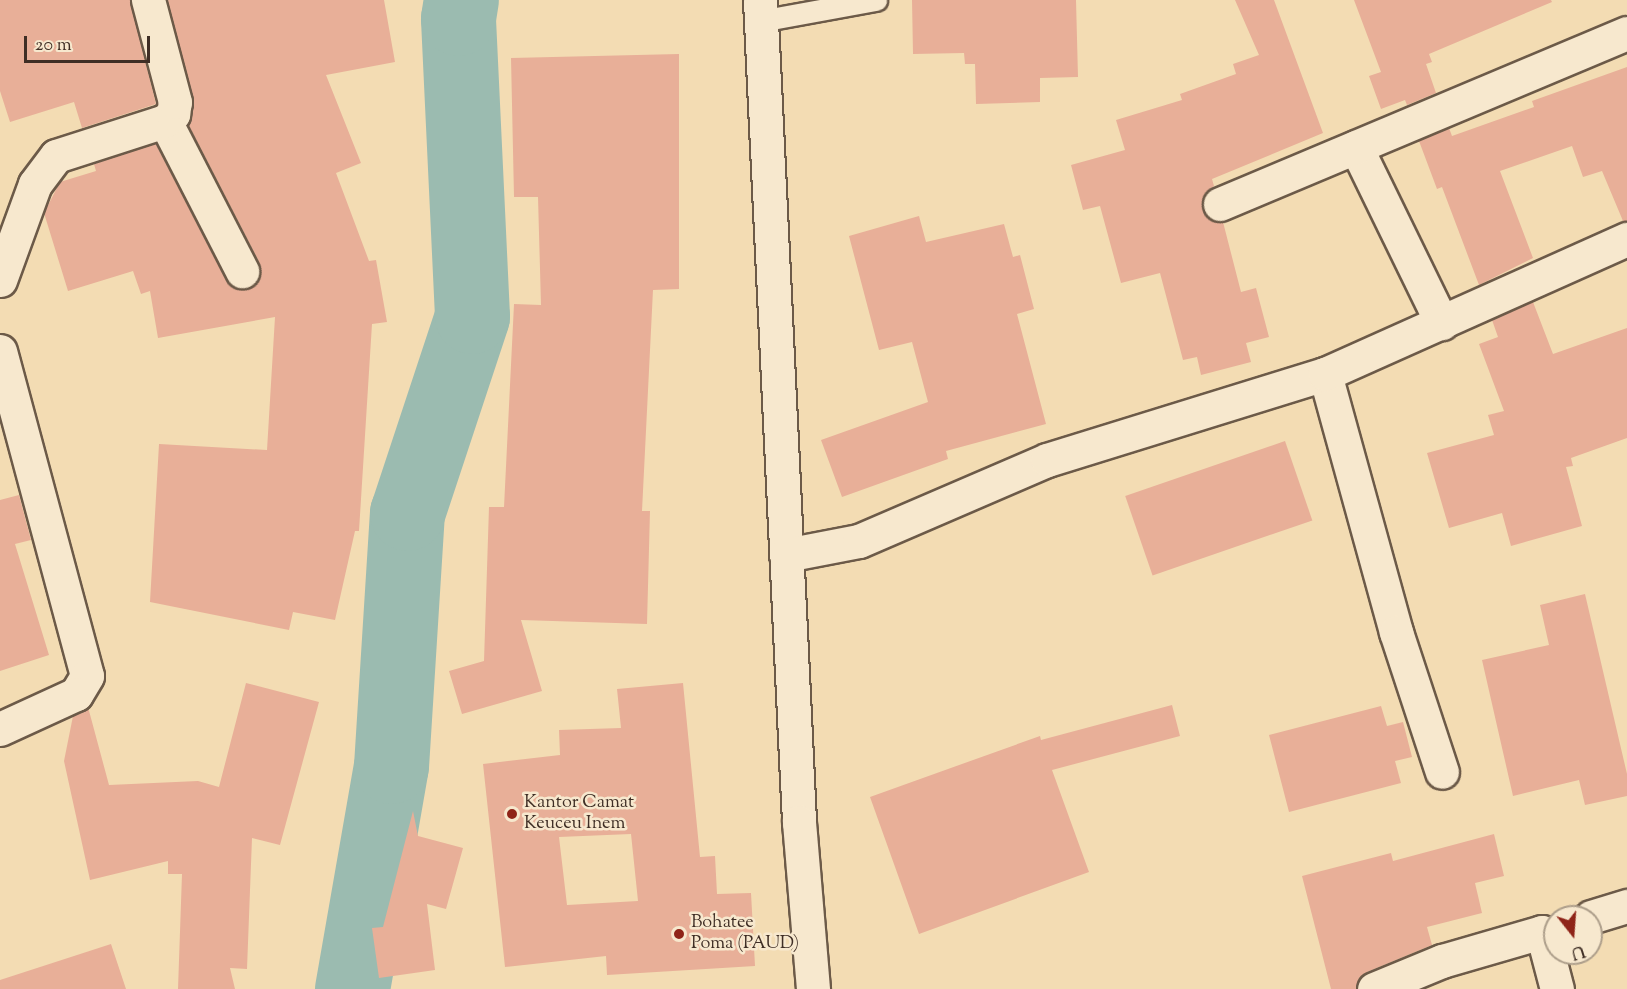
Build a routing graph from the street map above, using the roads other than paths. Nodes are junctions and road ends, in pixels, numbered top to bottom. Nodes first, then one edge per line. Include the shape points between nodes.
1 (148, 0) edge
2 (876, 0) edge
3 (760, 11) edge
4 (1627, 33) edge
5 (165, 121) junction
6 (1356, 147) junction
7 (1220, 204) dead end
8 (1627, 239) edge
9 (242, 271) dead end
10 (0, 280) edge
11 (1442, 323) junction
12 (0, 351) edge
13 (1325, 374) junction
14 (786, 555) junction
15 (0, 729) edge
16 (1442, 772) dead end
17 (1627, 906) edge
18 (1603, 913) edge
19 (1543, 932) edge
20 (1554, 965) edge
21 (813, 989) edge
22 (1374, 989) edge
23 (1557, 989) edge

1 - 5 street via 175,102 173,114
2 - 3 lane
3 - 14 street
4 - 6 street
5 - 9 street
5 - 10 street via 56,156 34,184
6 - 7 street
6 - 11 street
8 - 11 street
11 - 13 street
12 - 15 street via 87,676 75,694
13 - 14 street via 1047,460 860,541
13 - 16 street via 1396,632
14 - 21 street via 799,822
17 - 18 street
19 - 22 street via 1442,961
20 - 23 street

